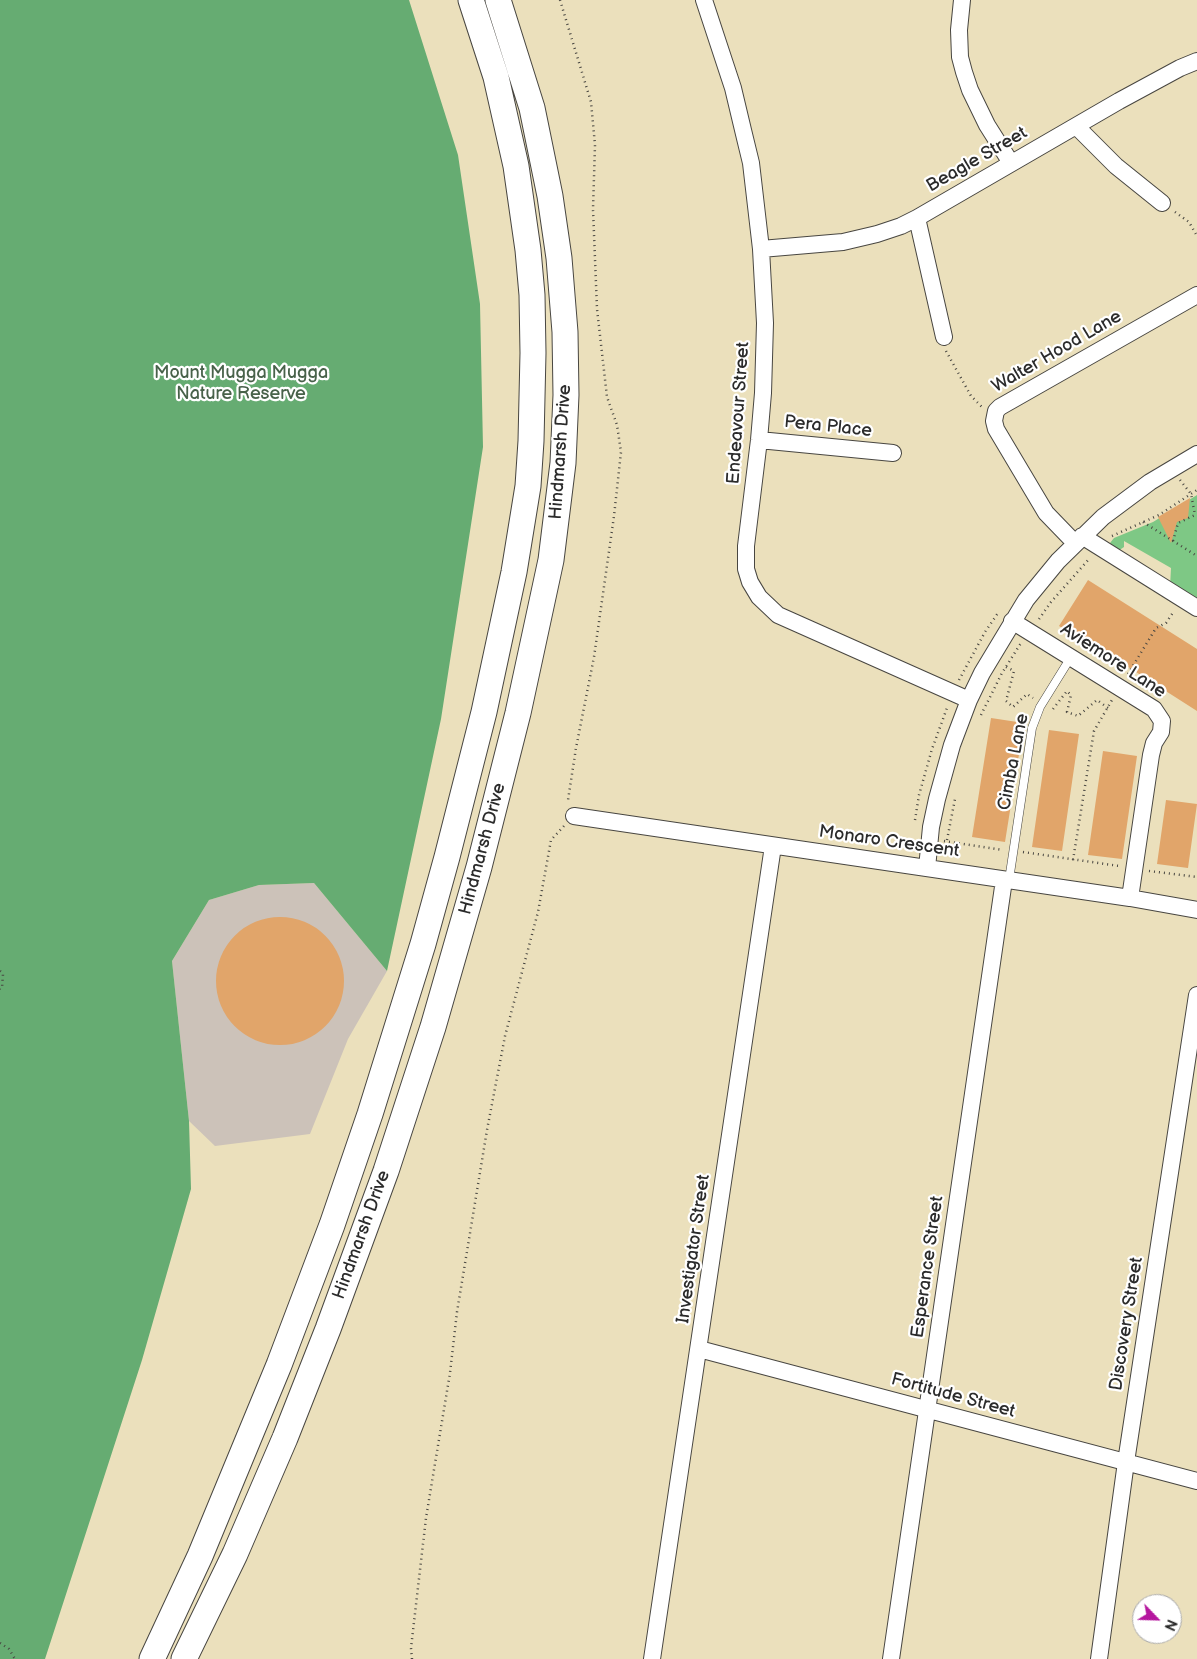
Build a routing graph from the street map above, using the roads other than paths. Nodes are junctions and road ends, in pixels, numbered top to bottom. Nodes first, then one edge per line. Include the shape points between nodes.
1 (471, 0) edge
2 (498, 0) edge
3 (704, 0) edge
4 (962, 0) edge
5 (1197, 61) edge
6 (1076, 126) junction
7 (1011, 163) junction
8 (1162, 203) road end
9 (917, 218) junction
10 (761, 249) junction
11 (1197, 295) edge
12 (944, 337) dead end
13 (760, 440) junction
14 (893, 453) dead end
15 (1197, 454) edge
16 (1079, 540) junction
17 (1197, 608) edge
18 (1012, 621) junction
19 (1071, 657) junction
20 (969, 700) junction
21 (574, 816) road end
22 (773, 846) junction
23 (927, 868) junction
24 (1007, 880) junction
25 (1130, 898) junction
26 (1197, 910) edge
27 (1197, 995) edge
28 (699, 1349) junction
29 (928, 1410) junction
30 (1126, 1462) junction
31 (1197, 1481) edge
32 (152, 1659) edge
33 (184, 1659) edge
34 (652, 1659) edge
35 (891, 1659) edge
36 (1099, 1659) edge

1 - 32 main road, Hindmarsh Drive via 496,77 516,166 532,294 531,441 528,486 514,572 448,856 370,1114 279,1365 200,1556
2 - 33 main road, Hindmarsh Drive via 535,117 559,258 566,367 566,433 548,575 482,857 389,1162 292,1422 235,1554
3 - 10 street, Endeavour Street via 743,130
4 - 7 street via 959,30 964,72 987,126
5 - 6 street, Beagle Street via 1171,72
6 - 7 street, Beagle Street
6 - 8 street via 1116,166
7 - 9 street, Beagle Street
9 - 10 street, Beagle Street via 860,238
9 - 12 street
10 - 13 street, Endeavour Street via 765,323
11 - 16 street, Walter Hood Lane via 996,411 994,421 1001,438 1046,513
13 - 14 street, Pera Place
13 - 20 street, Endeavour Street via 746,555 748,575 759,597 778,615
15 - 16 street via 1126,499
16 - 17 street, Walter Hood Lane
16 - 18 street via 1041,580
18 - 19 street, Aviemore Lane
18 - 20 street
19 - 24 lane, Cimba Lane via 1040,707 1032,728
19 - 25 street, Aviemore Lane via 1154,709 1162,721 1151,755
20 - 23 street via 937,799
21 - 22 street, Monaro Crescent
22 - 23 street, Monaro Crescent
22 - 28 street, Investigator Street
23 - 24 street, Monaro Crescent
24 - 25 street, Monaro Crescent
24 - 29 street, Esperance Street
25 - 26 street, Monaro Crescent
27 - 30 street, Discovery Street
28 - 29 street, Fortitude Street
28 - 34 street, Investigator Street
29 - 30 street, Fortitude Street
29 - 35 street, Esperance Street
30 - 31 street, Fortitude Street
30 - 36 street, Discovery Street

